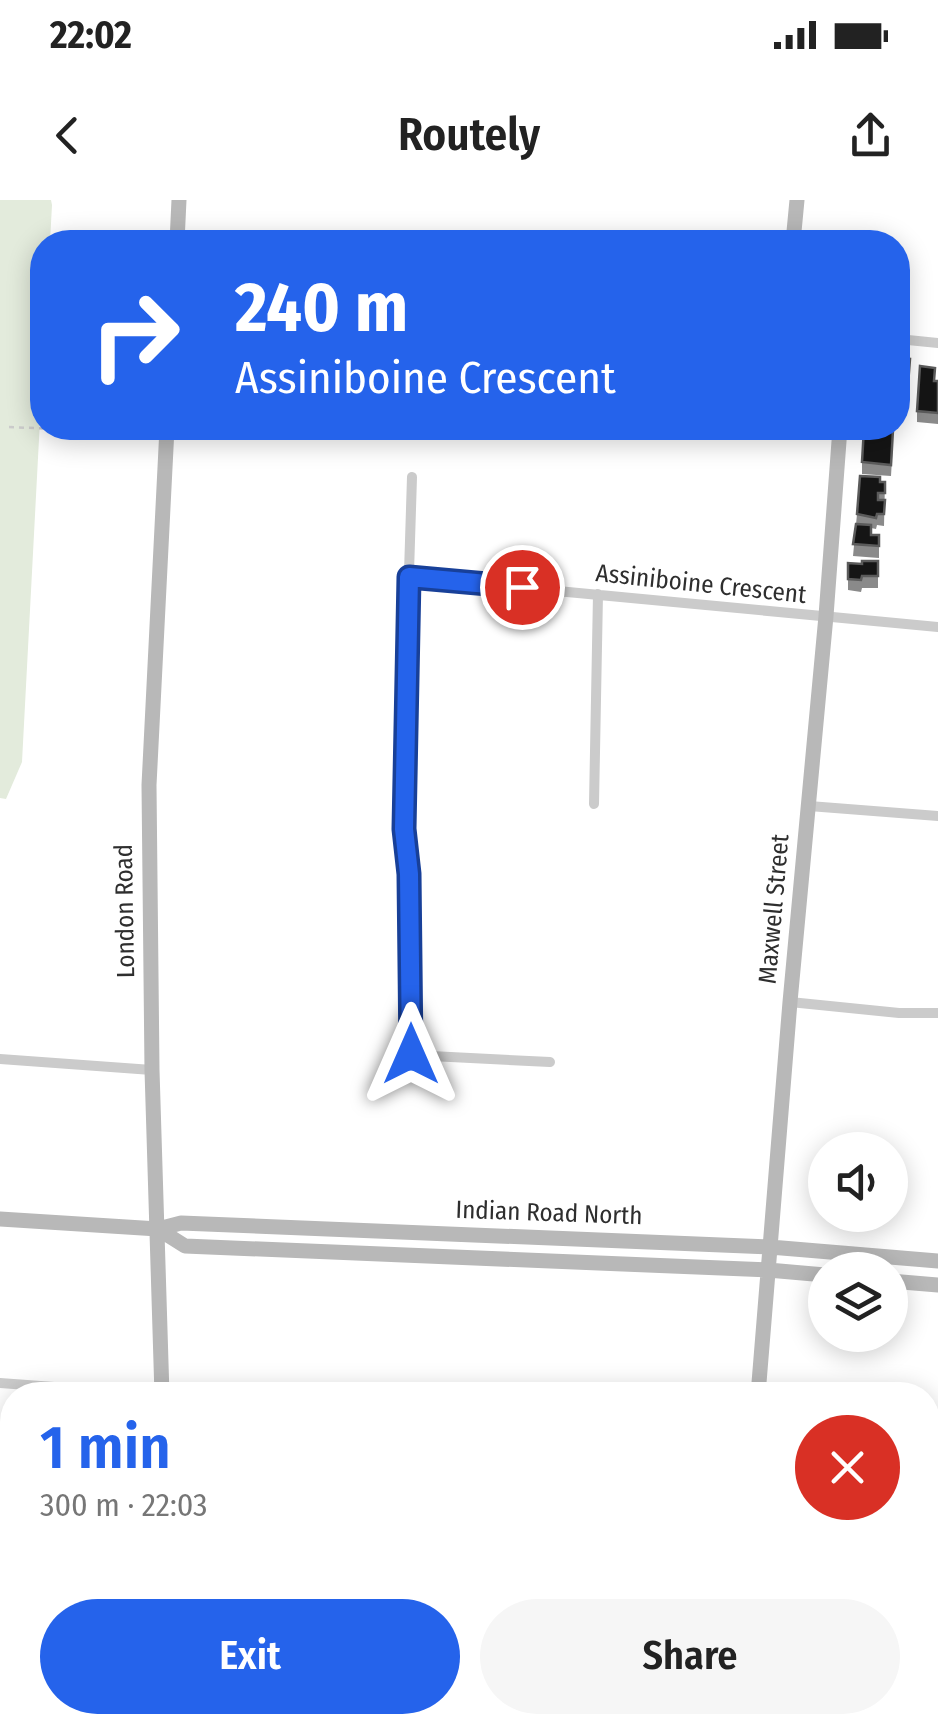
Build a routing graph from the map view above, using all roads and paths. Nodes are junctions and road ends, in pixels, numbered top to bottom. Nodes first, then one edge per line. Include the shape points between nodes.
1 (179, 200) edge
2 (796, 200) edge
3 (178, 230) edge
4 (794, 230) edge
5 (910, 340) edge
6 (938, 343) edge
7 (10, 427) dead end
8 (30, 428) edge
9 (166, 440) edge
10 (839, 440) edge
11 (412, 477) dead end
12 (409, 577) junction
13 (598, 594) junction
14 (826, 616) junction
15 (938, 627) edge
16 (594, 804) dead end
17 (809, 806) junction
18 (938, 816) edge
19 (790, 1002) junction
20 (938, 1013) edge
21 (0, 1059) edge
22 (550, 1062) dead end
23 (152, 1070) junction
24 (0, 1220) edge
25 (158, 1229) junction
26 (770, 1246) junction
27 (938, 1261) edge
28 (768, 1270) junction
29 (808, 1274) edge
30 (908, 1282) edge
31 (938, 1285) edge
32 (162, 1382) edge
33 (759, 1382) edge

1 - 3 main road
2 - 4 main road
5 - 6 street
7 - 8 path
9 - 23 main road, London Road via 149,785
10 - 14 main road, Maxwell Street
11 - 12 street
12 - 13 street, Assiniboine Crescent
12 - 22 street via 404,829 411,1054
13 - 14 street, Assiniboine Crescent
13 - 16 street
14 - 15 street, Assiniboine Crescent
14 - 17 main road, Maxwell Street
17 - 18 street
17 - 19 main road, Maxwell Street
19 - 20 street
19 - 26 main road, Maxwell Street
21 - 23 street
23 - 25 main road, London Road
24 - 25 main road, Indian Road North
25 - 26 main road, Indian Road North via 181,1223
25 - 28 main road, Indian Road North via 186,1246
25 - 32 main road, London Road
26 - 27 main road, Indian Road North
26 - 28 main road, Maxwell Street
28 - 29 main road, Indian Road North
28 - 33 main road, Maxwell Street
30 - 31 main road

